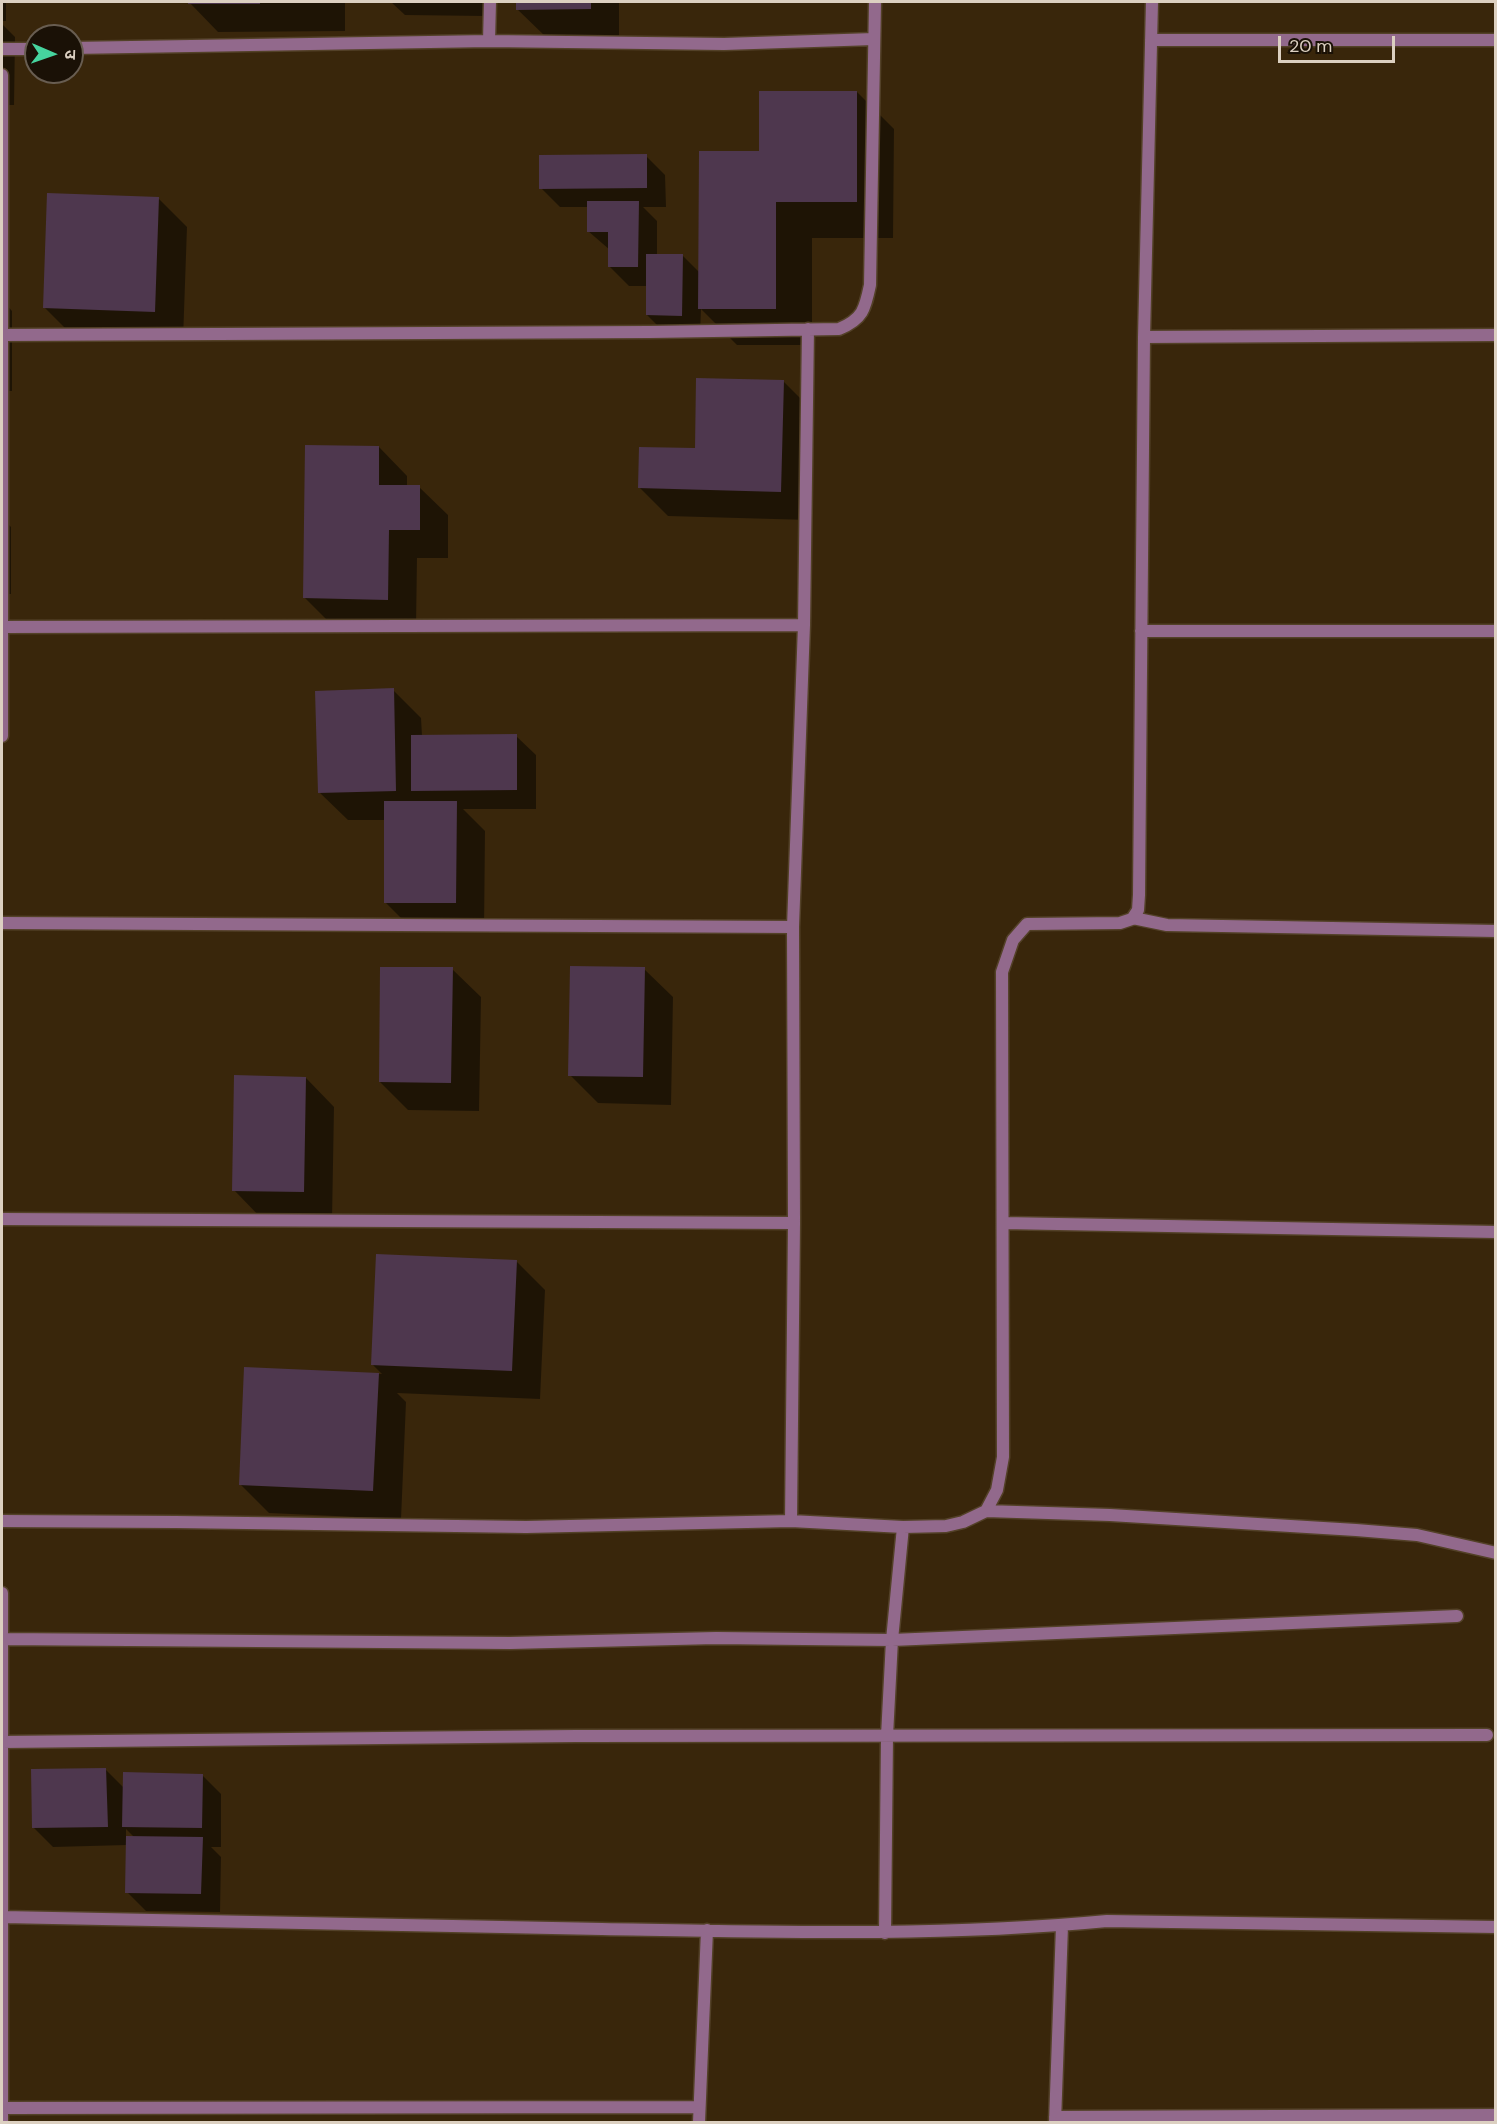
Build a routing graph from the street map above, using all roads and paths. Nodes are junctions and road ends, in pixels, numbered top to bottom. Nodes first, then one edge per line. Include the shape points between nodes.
1 (490, 2) edge
2 (875, 2) edge
3 (1152, 2) edge
4 (874, 39) junction
5 (489, 40) junction
6 (1150, 40) junction
7 (1496, 40) edge
8 (84, 48) edge
9 (24, 49) edge
10 (2, 50) edge
11 (2, 75) edge
12 (808, 329) junction
13 (2, 335) edge
14 (1496, 335) edge
15 (1144, 338) junction
16 (804, 625) junction
17 (2, 627) edge
18 (1142, 631) junction
19 (1496, 631) edge
20 (2, 736) edge
21 (1133, 918) junction
22 (2, 923) edge
23 (793, 927) junction
24 (1496, 931) edge
25 (2, 1219) edge
26 (794, 1223) junction
27 (1004, 1223) junction
28 (1496, 1232) edge
29 (986, 1511) junction
30 (2, 1521) edge
31 (791, 1521) junction
32 (903, 1527) junction
33 (1496, 1553) edge
34 (2, 1593) edge
35 (1457, 1616) dead end
36 (2, 1639) edge
37 (892, 1640) junction
38 (1487, 1734) dead end
39 (887, 1736) junction
40 (2, 1742) edge
41 (3, 1917) edge
42 (1062, 1926) junction
43 (1496, 1927) edge
44 (707, 1930) junction
45 (885, 1933) junction
46 (699, 2107) junction
47 (2, 2108) edge
48 (1496, 2115) edge
49 (1055, 2120) edge
50 (2, 2122) edge
51 (699, 2122) edge

1 - 5 street
2 - 4 street
3 - 6 street
4 - 5 street via 724,44
4 - 12 street via 870,285 865,309 854,323 839,328
5 - 8 street
6 - 7 street
6 - 15 street
9 - 10 street
11 - 13 street
12 - 13 street
12 - 16 street
13 - 17 street
14 - 15 street
15 - 18 street
16 - 17 street
16 - 23 street
17 - 20 street
18 - 19 street
18 - 21 street via 1139,895
21 - 24 street via 1167,925
21 - 27 street via 1120,923 1028,924 1013,940 1002,972
22 - 23 street
23 - 26 street
25 - 26 street
26 - 31 street
27 - 28 street
27 - 29 street via 1003,1457 997,1490
29 - 32 street via 946,1526
29 - 33 street via 1417,1535
30 - 31 street via 526,1527
31 - 32 street
32 - 37 street
34 - 36 street
35 - 37 street
36 - 37 street via 499,1643 716,1638
36 - 40 street
37 - 39 street
38 - 39 street
39 - 40 street
39 - 45 street
40 - 41 street
41 - 44 street
41 - 47 street
42 - 43 street via 1107,1921
42 - 45 street
42 - 49 street
44 - 45 street
44 - 46 street
46 - 47 street
46 - 51 street
47 - 50 street
48 - 49 street

